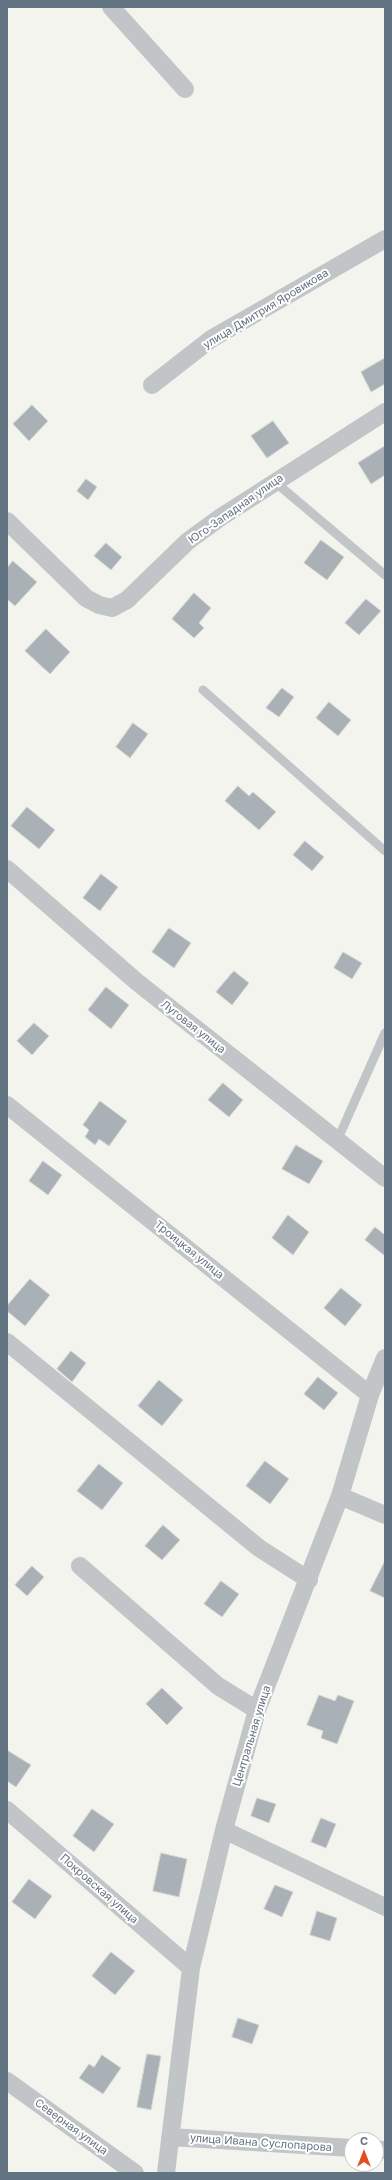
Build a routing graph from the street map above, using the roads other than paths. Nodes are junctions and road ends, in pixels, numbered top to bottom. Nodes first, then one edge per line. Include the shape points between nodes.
1 (111, 7) edge
2 (185, 89) dead end
3 (385, 239) edge
4 (152, 385) dead end
5 (385, 412) edge
6 (275, 482) junction
7 (7, 521) edge
8 (385, 575) edge
9 (203, 690) dead end
10 (385, 851) edge
11 (7, 869) edge
12 (385, 1033) edge
13 (7, 1105) edge
14 (337, 1141) junction
15 (385, 1178) edge
16 (7, 1342) edge
17 (385, 1358) edge
18 (370, 1395) junction
19 (340, 1496) junction
20 (385, 1515) edge
21 (80, 1566) dead end
22 (308, 1580) junction
23 (257, 1710) junction
24 (7, 1810) edge
25 (224, 1830) junction
26 (385, 1907) edge
27 (191, 1968) junction
28 (7, 2081) edge
29 (170, 2137) junction
30 (344, 2148) edge
31 (135, 2173) edge
32 (166, 2173) edge

1 - 2 street
3 - 4 street, улица Дмитрия Яровикова via 211,339
5 - 6 street, Юго-Западная улица
6 - 7 street, Юго-Западная улица via 188,541 127,600 112,608 86,598
6 - 8 lane
9 - 10 lane
11 - 14 street, Луговая улица via 137,982
12 - 14 lane
13 - 18 street, Троицкая улица
14 - 15 street, Луговая улица
16 - 22 street via 259,1548
17 - 18 street, Центральная улица
18 - 19 street, Центральная улица
19 - 20 street
19 - 22 street, Центральная улица
21 - 23 street via 218,1686
22 - 23 street, Центральная улица
23 - 25 street, Центральная улица
24 - 27 street, Покровская улица
25 - 26 street
25 - 27 street, Центральная улица
27 - 29 street, Центральная улица
28 - 31 street, Северная улица
29 - 30 street, улица Ивана Суслопарова
29 - 32 street, Центральная улица

